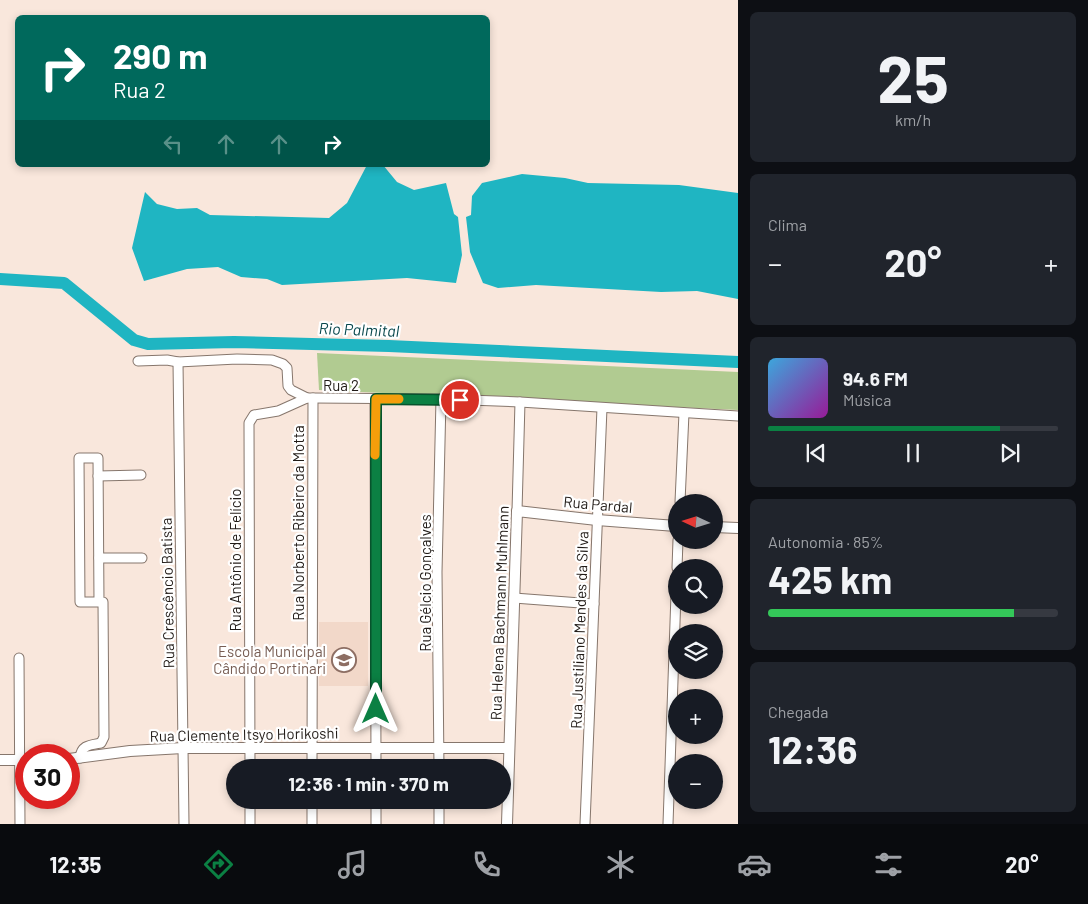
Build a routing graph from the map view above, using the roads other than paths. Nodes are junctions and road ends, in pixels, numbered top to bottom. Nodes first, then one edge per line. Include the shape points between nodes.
1 (138, 361) dead end
2 (178, 362) junction
3 (310, 398) junction
4 (376, 399) junction
5 (441, 399) junction
6 (520, 402) junction
7 (602, 408) junction
8 (684, 413) junction
9 (738, 416) edge
10 (141, 475) dead end
11 (98, 476) junction
12 (680, 494) edge
13 (517, 512) junction
14 (597, 520) junction
15 (668, 525) edge
16 (723, 527) edge
17 (738, 528) edge
18 (99, 558) junction
19 (142, 558) dead end
20 (514, 598) junction
21 (99, 602) junction
22 (594, 604) junction
23 (675, 614) edge
24 (19, 658) dead end
25 (22, 744) edge
26 (182, 748) junction
27 (250, 748) junction
28 (312, 748) junction
29 (376, 748) junction
30 (509, 748) junction
31 (439, 749) junction
32 (80, 758) joint
33 (250, 759) edge
34 (312, 759) edge
35 (376, 759) edge
36 (439, 759) edge
37 (0, 760) edge
38 (15, 760) edge
39 (21, 809) edge
40 (250, 809) edge
41 (312, 809) edge
42 (376, 809) edge
43 (439, 809) edge
44 (20, 824) edge
45 (184, 824) edge
46 (250, 824) edge
47 (312, 824) edge
48 (376, 824) edge
49 (439, 824) edge
50 (507, 824) edge
51 (586, 824) edge
52 (668, 824) edge

1 - 2 street
2 - 3 street via 237,358 278,361 287,368 291,390
2 - 26 street, Rua Crescêncio Batista
3 - 4 street, Rua 2
3 - 27 street, Rua Antônio de Felício via 278,411 254,416 249,423
3 - 28 street, Rua Norberto Ribeiro da Motta
4 - 5 street, Rua 2
4 - 29 street
5 - 6 street, Rua 2
5 - 31 street, Rua Gélcio Gonçalves via 437,572
6 - 7 street, Rua 2
6 - 13 street, Rua Helena Bachmann Muhlmann
7 - 8 street, Rua 2
7 - 14 street, Rua Justiliano Mendes da Silva
8 - 9 street, Rua 2
8 - 12 street
10 - 11 street
11 - 18 street
11 - 21 street via 98,458 79,458 80,602
13 - 14 street, Rua Pardal
13 - 20 street, Rua Helena Bachmann Muhlmann
14 - 15 street, Rua Pardal
14 - 22 street, Rua Justiliano Mendes da Silva
16 - 17 street
18 - 19 street
18 - 21 street
20 - 22 street
20 - 30 street, Rua Helena Bachmann Muhlmann
21 - 32 street via 103,602 104,737 101,743 83,749
22 - 51 street, Rua Justiliano Mendes da Silva
23 - 52 street
24 - 25 street
26 - 27 street, Rua Clemente Itsyo Horikoshi
26 - 32 street, Rua Clemente Itsyo Horikoshi
26 - 45 street, Rua Crescêncio Batista
27 - 28 street, Rua Clemente Itsyo Horikoshi
27 - 33 street, Rua Antônio de Felício
28 - 29 street, Rua Clemente Itsyo Horikoshi
28 - 34 street, Rua Norberto Ribeiro da Motta
29 - 31 street, Rua Clemente Itsyo Horikoshi
29 - 35 street
30 - 31 street, Rua Clemente Itsyo Horikoshi
30 - 50 street, Rua Helena Bachmann Muhlmann
31 - 36 street, Rua Gélcio Gonçalves
37 - 38 street
39 - 44 street
40 - 46 street
41 - 47 street
42 - 48 street
43 - 49 street

